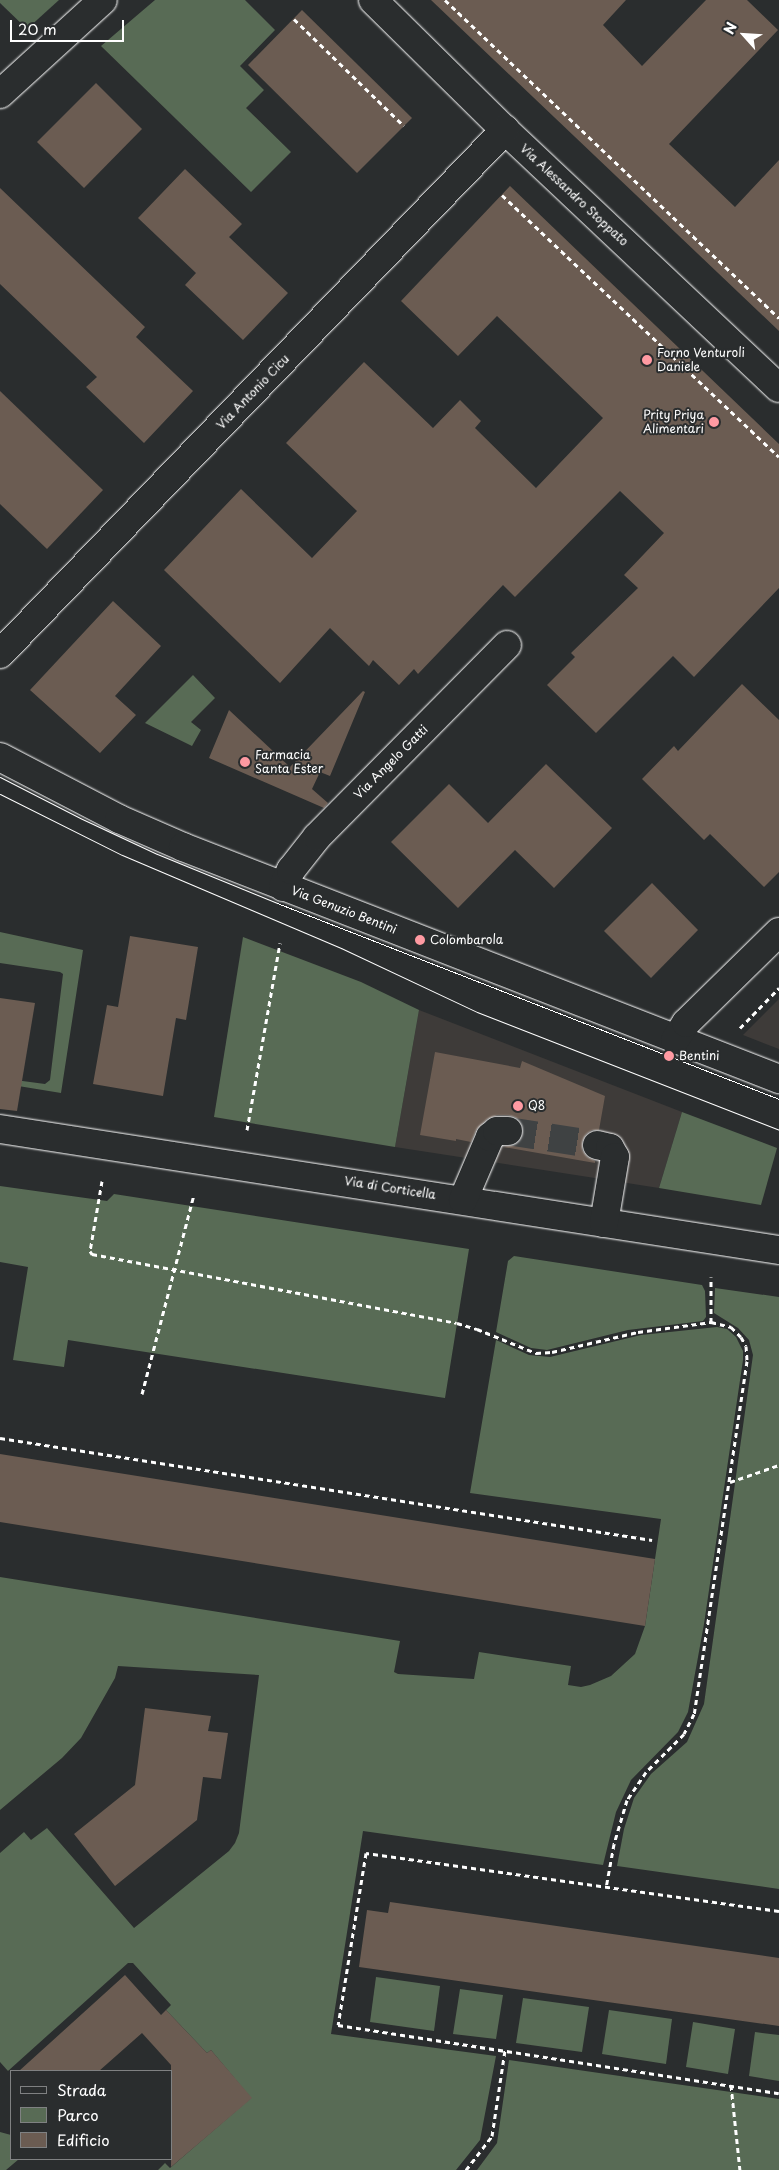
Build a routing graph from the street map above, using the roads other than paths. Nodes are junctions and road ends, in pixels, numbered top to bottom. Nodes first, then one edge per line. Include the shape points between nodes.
1 (103, 0) edge
2 (372, 0) edge
3 (0, 94) edge
4 (505, 130) junction
5 (779, 388) edge
6 (507, 645) dead end
7 (0, 654) edge
8 (0, 757) edge
9 (283, 887) junction
10 (779, 932) edge
11 (675, 1040) junction
12 (779, 1079) edge
13 (0, 1129) edge
14 (508, 1131) tunnel mouth
15 (597, 1145) tunnel mouth
16 (464, 1200) junction
17 (604, 1222) junction
18 (779, 1250) edge

1 - 3 street
2 - 4 street, Via Alessandro Stoppato
4 - 5 street, Via Alessandro Stoppato
4 - 7 street, Via Antonio Cicu
6 - 9 street, Via Angelo Gatti via 317,837 291,870
8 - 9 street, Via Genuzio Bentini via 119,819
9 - 11 street, Via Genuzio Bentini
10 - 11 street via 686,1023
11 - 12 street, Via Genuzio Bentini
13 - 16 street, Via di Corticella
14 - 16 street via 497,1131 490,1136
15 - 17 street via 610,1148 615,1157
16 - 17 street, Via di Corticella
17 - 18 street, Via di Corticella

